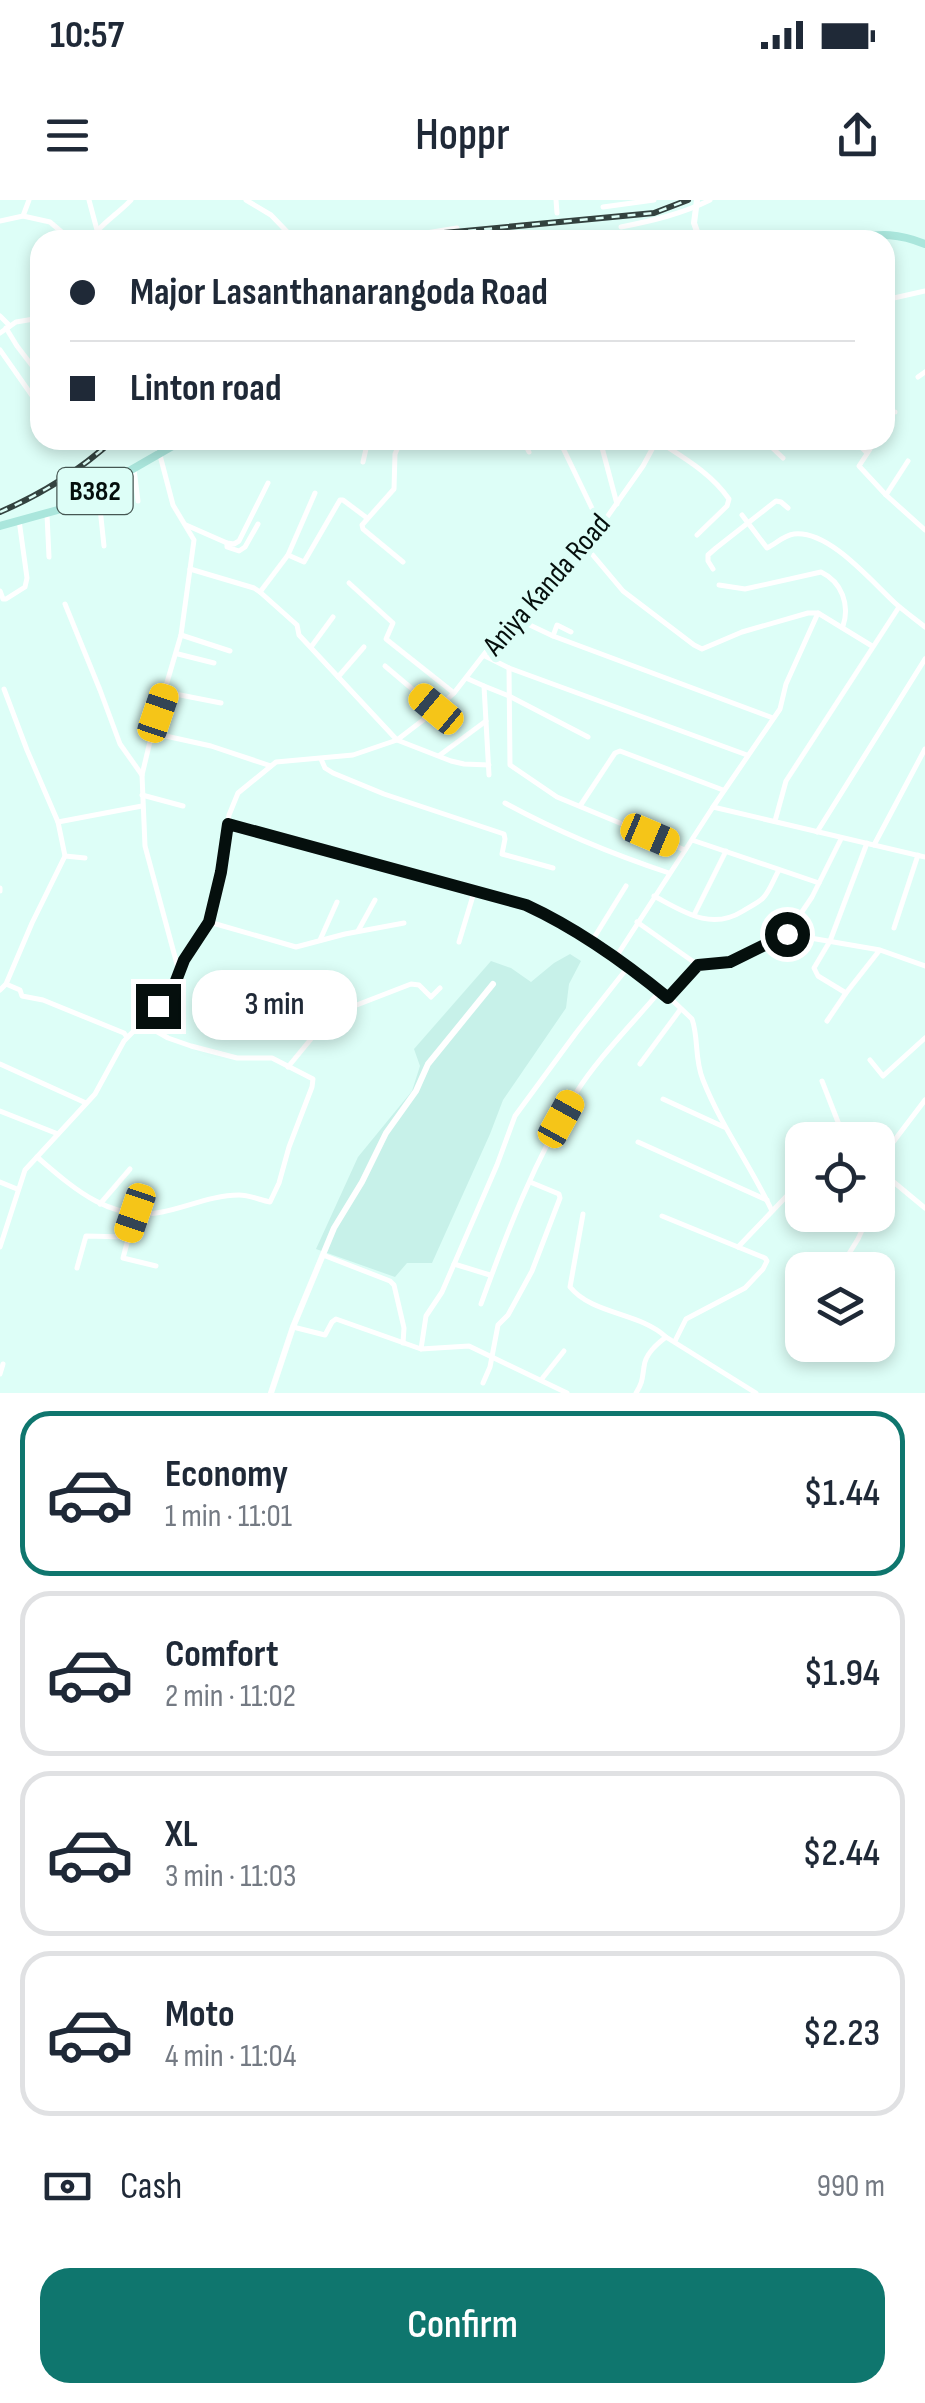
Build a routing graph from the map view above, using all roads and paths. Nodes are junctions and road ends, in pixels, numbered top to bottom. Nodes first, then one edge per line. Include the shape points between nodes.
1 (29, 200) edge
2 (89, 200) edge
3 (131, 200) edge
4 (246, 200) edge
5 (556, 200) edge
6 (652, 200) edge
7 (710, 200) edge
8 (696, 204) edge
9 (602, 207) dead end
10 (557, 213) dead end
11 (23, 216) junction
12 (0, 221) edge
13 (620, 227) dead end
14 (457, 228) dead end
15 (59, 230) edge
16 (97, 230) joint
17 (285, 230) edge
18 (445, 230) edge
19 (696, 230) edge
20 (895, 235) edge
21 (925, 244) edge
22 (925, 291) edge
23 (895, 298) edge
24 (0, 316) edge
25 (30, 321) edge
26 (5, 329) edge
27 (0, 350) edge
28 (30, 364) edge
29 (925, 372) edge
30 (918, 377) dead end
31 (30, 393) edge
32 (160, 450) edge
33 (166, 450) edge
34 (366, 450) edge
35 (396, 450) edge
36 (564, 450) edge
37 (603, 450) edge
38 (652, 450) edge
39 (672, 450) edge
40 (774, 450) edge
41 (863, 450) edge
42 (870, 450) edge
43 (161, 453) junction
44 (867, 454) junction
45 (782, 458) dead end
46 (908, 461) dead end
47 (363, 462) dead end
48 (134, 468) junction
49 (120, 476) junction
50 (268, 483) dead end
51 (98, 488) junction
52 (315, 494) dead end
53 (886, 495) junction
54 (125, 497) dead end
55 (138, 500) dead end
56 (617, 504) junction
57 (788, 508) dead end
58 (46, 513) junction
59 (742, 515) dead end
60 (367, 518) junction
61 (18, 519) junction
62 (184, 524) junction
63 (258, 524) dead end
64 (749, 524) junction
65 (0, 526) edge
66 (601, 526) junction
67 (925, 529) edge
68 (697, 536) dead end
69 (227, 543) junction
70 (104, 546) dead end
71 (586, 548) junction
72 (49, 556) dead end
73 (288, 556) junction
74 (304, 562) junction
75 (403, 562) dead end
76 (314, 566) dead end
77 (190, 569) junction
78 (713, 569) dead end
79 (349, 583) dead end
80 (718, 585) dead end
81 (0, 591) edge
82 (260, 592) junction
83 (64, 604) dead end
84 (900, 607) junction
85 (818, 613) junction
86 (333, 618) dead end
87 (514, 618) junction
88 (843, 626) junction
89 (925, 627) edge
90 (571, 632) dead end
91 (182, 635) junction
92 (553, 636) junction
93 (872, 646) junction
94 (364, 647) dead end
95 (310, 648) junction
96 (230, 650) dead end
97 (177, 654) junction
98 (485, 656) junction
99 (925, 659) edge
100 (214, 664) dead end
101 (386, 666) dead end
102 (509, 668) junction
103 (338, 677) junction
104 (466, 678) junction
105 (484, 686) junction
106 (4, 690) dead end
107 (166, 692) junction
108 (454, 693) junction
109 (509, 696) junction
110 (220, 703) dead end
111 (436, 709) junction
112 (774, 718) junction
113 (486, 721) junction
114 (152, 733) junction
115 (588, 737) dead end
116 (397, 740) junction
117 (925, 749) edge
118 (747, 755) junction
119 (439, 756) junction
120 (321, 759) junction
121 (271, 766) junction
122 (488, 766) junction
123 (142, 775) junction
124 (489, 775) dead end
125 (724, 790) junction
126 (142, 795) junction
127 (505, 803) dead end
128 (142, 806) junction
129 (183, 806) dead end
130 (580, 806) junction
131 (713, 807) junction
132 (774, 821) junction
133 (58, 822) junction
134 (228, 824) junction
135 (817, 832) junction
136 (842, 839) junction
137 (692, 840) junction
138 (870, 844) junction
139 (686, 850) junction
140 (726, 851) junction
141 (65, 856) junction
142 (922, 856) edge
143 (85, 858) dead end
144 (553, 868) dead end
145 (778, 870) junction
146 (669, 873) junction
147 (819, 883) junction
148 (626, 886) dead end
149 (475, 890) junction
150 (654, 896) junction
151 (375, 900) dead end
152 (337, 902) dead end
153 (694, 915) junction
154 (209, 922) junction
155 (638, 922) junction
156 (404, 923) dead end
157 (894, 928) dead end
158 (358, 932) junction
159 (787, 934) junction
160 (320, 941) junction
161 (592, 941) junction
162 (458, 942) dead end
163 (830, 942) junction
164 (880, 950) junction
165 (616, 957) junction
166 (698, 965) junction
167 (925, 966) edge
168 (628, 967) junction
169 (179, 970) junction
170 (6, 984) junction
171 (493, 984) dead end
172 (440, 988) dead end
173 (0, 990) edge
174 (660, 991) junction
175 (846, 993) junction
176 (668, 998) junction
177 (681, 1009) junction
178 (827, 1021) dead end
179 (142, 1023) junction
180 (127, 1037) junction
181 (925, 1038) edge
182 (870, 1060) dead end
183 (0, 1064) edge
184 (640, 1064) dead end
185 (288, 1068) junction
186 (822, 1081) dead end
187 (663, 1099) dead end
188 (925, 1100) edge
189 (86, 1104) junction
190 (0, 1111) edge
191 (837, 1122) edge
192 (726, 1128) junction
193 (58, 1134) junction
194 (895, 1141) edge
195 (638, 1142) dead end
196 (36, 1157) junction
197 (130, 1169) dead end
198 (0, 1182) edge
199 (530, 1182) junction
200 (895, 1184) edge
201 (17, 1190) junction
202 (785, 1198) edge
203 (767, 1200) junction
204 (100, 1204) junction
205 (924, 1204) edge
206 (772, 1211) junction
207 (135, 1213) junction
208 (583, 1214) dead end
209 (662, 1216) dead end
210 (126, 1237) junction
211 (0, 1247) edge
212 (738, 1247) junction
213 (323, 1255) junction
214 (454, 1264) junction
215 (156, 1266) dead end
216 (77, 1268) dead end
217 (491, 1276) junction
218 (480, 1304) dead end
219 (293, 1328) junction
220 (666, 1337) junction
221 (675, 1341) junction
222 (404, 1344) junction
223 (420, 1349) junction
224 (564, 1351) dead end
225 (493, 1356) junction
226 (3, 1364) dead end
227 (0, 1374) edge
228 (541, 1380) junction
229 (483, 1383) dead end
230 (271, 1393) edge
231 (567, 1393) edge
232 (636, 1393) edge
233 (756, 1393) edge

1 - 11 street
2 - 16 street
3 - 16 street
4 - 17 street
5 - 10 street
6 - 9 street
7 - 8 street
8 - 13 street
8 - 19 street
11 - 12 street
11 - 15 street
14 - 18 street
20 - 21 main road
22 - 23 street
24 - 26 street
25 - 26 street
26 - 28 street
27 - 31 street
29 - 30 street
32 - 43 street
33 - 43 main road, B382
34 - 47 street
35 - 60 street via 394,489
36 - 66 street
37 - 56 street
38 - 56 street, Aniya Kanda Road
39 - 68 street via 729,499
40 - 45 street
41 - 44 street
42 - 44 street
43 - 48 main road, B382
43 - 62 street
44 - 53 street via 859,466
46 - 53 street
48 - 49 main road, B382
48 - 55 street
49 - 51 main road, B382
49 - 54 street
50 - 69 street via 239,541
51 - 58 main road, B382
51 - 70 street
52 - 73 street
53 - 67 street
56 - 66 street, Aniya Kanda Road
57 - 64 street via 776,500
58 - 61 main road, B382
58 - 72 street
59 - 64 street
60 - 74 street via 340,500
60 - 75 street via 363,529
61 - 65 main road, B382
61 - 81 street via 25,587 6,599
62 - 69 street
62 - 77 street via 194,540
63 - 69 street via 239,551
64 - 78 street via 708,555
64 - 84 street via 767,548 797,534 831,546
66 - 71 street, Aniya Kanda Road
71 - 85 street via 624,592 702,649
71 - 87 street, Aniya Kanda Road
73 - 74 street
73 - 82 street
74 - 76 street
77 - 82 street
77 - 91 street
79 - 108 street via 394,623 386,639
80 - 88 street via 745,590 821,572 837,584 846,606
82 - 95 street via 296,624
83 - 123 street via 120,744
84 - 89 street
84 - 93 street
85 - 88 street
85 - 112 street
86 - 95 street
87 - 92 street
87 - 98 street, Aniya Kanda Road
88 - 93 street
90 - 92 street via 558,625
91 - 96 street
91 - 97 street
92 - 112 street
93 - 132 street via 786,781
94 - 103 street
95 - 103 street
97 - 100 street
97 - 107 street
98 - 102 street
98 - 104 street, Aniya Kanda Road
99 - 135 street
101 - 111 street
102 - 109 street
102 - 118 street
103 - 116 street
104 - 105 street
104 - 108 street, Aniya Kanda Road
105 - 109 street
105 - 113 street
106 - 133 street
107 - 110 street
107 - 114 street
108 - 111 street, Aniya Kanda Road
109 - 115 street
109 - 130 street via 510,765
111 - 116 street, Aniya Kanda Road
112 - 118 street
113 - 119 street
113 - 122 street
114 - 121 street
114 - 123 street
116 - 119 street
116 - 120 street, Aniya Kanda Road
117 - 138 street
118 - 125 street
119 - 122 street
120 - 121 street, Aniya Kanda Road
120 - 144 street via 333,773 384,794 504,834 502,854
121 - 134 street via 238,793
122 - 124 street
123 - 126 street
125 - 130 street via 620,751
125 - 131 street
126 - 128 street
126 - 129 street
127 - 146 street via 552,829
128 - 133 street
128 - 169 street via 151,870
130 - 139 street
131 - 132 street
131 - 137 street
132 - 135 street
133 - 141 street
134 - 149 street
134 - 154 street
135 - 136 street
136 - 138 street
136 - 147 street
137 - 139 street
137 - 140 street
138 - 142 street
138 - 163 street
139 - 146 street
140 - 145 street
140 - 153 street
141 - 143 street
141 - 170 street
142 - 157 street
145 - 147 street
145 - 153 street via 763,898 733,917 708,921
146 - 150 street
147 - 159 street
148 - 161 street
149 - 161 street via 526,905
149 - 162 street
150 - 153 street
150 - 155 street
151 - 158 street
152 - 160 street
154 - 160 street via 296,947
154 - 169 street
155 - 165 street
155 - 166 street
156 - 158 street
158 - 160 street
159 - 163 street
159 - 166 street via 730,962
161 - 165 street
163 - 164 street
163 - 175 street via 814,972
164 - 167 street
164 - 175 street
165 - 168 street
166 - 176 street
168 - 174 street
168 - 214 street via 515,1116
169 - 179 street via 174,986
170 - 173 street
170 - 180 street
171 - 213 street via 428,1064
172 - 185 street via 431,997 411,984 336,1013
174 - 176 street
174 - 199 street via 578,1089
175 - 178 street
176 - 177 street
177 - 184 street
177 - 192 street via 692,1020 699,1068
179 - 180 street
179 - 185 street via 192,1046 237,1058 272,1058
180 - 189 street
181 - 182 street via 884,1076
183 - 189 street
185 - 207 street via 309,1076 312,1088 270,1202 240,1195
186 - 191 street
187 - 192 street
188 - 194 street
189 - 193 street
190 - 193 street
192 - 203 street
193 - 196 street
195 - 203 street
196 - 201 street
196 - 204 street
197 - 204 street
198 - 201 street
199 - 217 street
199 - 225 street via 560,1198 532,1270 498,1325
200 - 205 street
201 - 211 street
202 - 206 street
203 - 206 street
204 - 207 street
206 - 212 street
207 - 210 street
208 - 220 street via 572,1292
209 - 212 street
210 - 215 street via 122,1258
210 - 216 street via 86,1236
212 - 221 street via 764,1258 763,1269 735,1294 686,1319
213 - 219 street
213 - 222 street via 394,1285
214 - 217 street
214 - 223 street via 426,1316
217 - 218 street
219 - 222 street via 326,1336 336,1319
219 - 230 street
220 - 221 street
220 - 232 street via 646,1358
221 - 233 street
222 - 223 street
223 - 225 street via 470,1346
224 - 228 street
225 - 228 street
225 - 229 street
226 - 227 street
228 - 231 street

